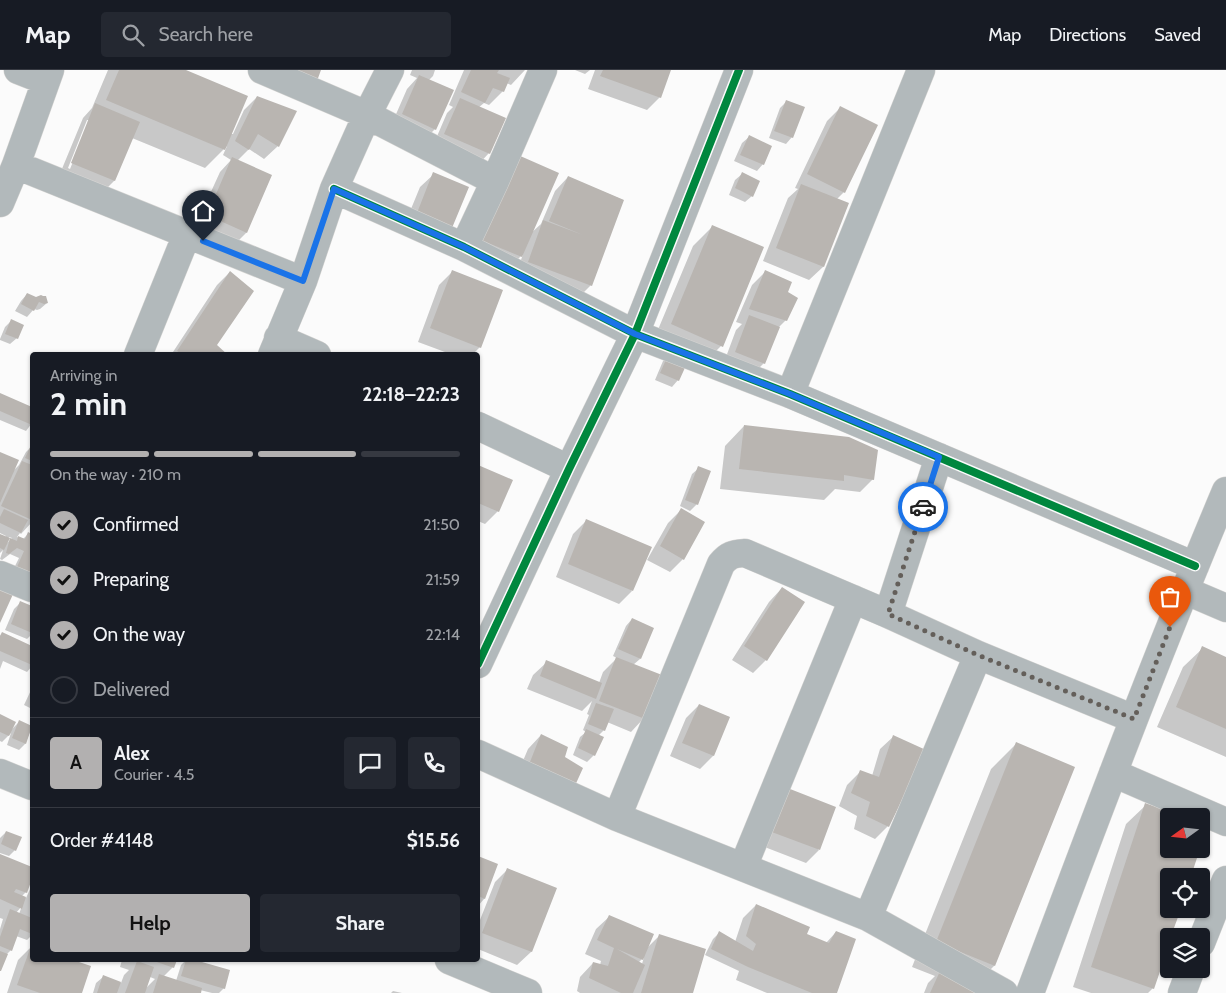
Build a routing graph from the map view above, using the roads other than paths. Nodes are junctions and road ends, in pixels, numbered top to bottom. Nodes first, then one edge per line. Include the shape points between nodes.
1 (18, 70) edge
2 (262, 70) edge
3 (390, 70) edge
4 (543, 70) edge
5 (738, 70) edge
6 (921, 70) edge
7 (48, 76) edge
8 (368, 115) junction
9 (16, 165) junction
10 (495, 181) junction
11 (334, 189) junction
12 (0, 203) edge
13 (187, 234) junction
14 (464, 247) junction
15 (303, 281) junction
16 (635, 334) junction
17 (275, 347) edge
18 (139, 352) edge
19 (301, 352) edge
20 (790, 394) junction
21 (480, 427) edge
22 (939, 457) junction
23 (570, 469) junction
24 (1226, 491) edge
25 (1194, 566) junction
26 (0, 575) edge
27 (30, 587) edge
28 (1184, 590) junction
29 (853, 599) junction
30 (1226, 608) edge
31 (888, 614) junction
32 (978, 655) junction
33 (480, 660) edge
34 (1134, 719) junction
35 (480, 755) edge
36 (0, 773) edge
37 (1113, 773) junction
38 (30, 785) edge
39 (617, 817) junction
40 (1226, 822) edge
41 (743, 867) junction
42 (1226, 880) edge
43 (868, 917) junction
44 (1207, 928) edge
45 (453, 962) edge
46 (1188, 978) edge
47 (512, 990) edge
48 (1004, 993) edge
49 (1030, 993) edge
50 (1182, 993) edge

1 - 7 street
2 - 8 street
3 - 8 street
4 - 10 street
5 - 16 street
6 - 20 street
7 - 9 street
8 - 10 street
8 - 11 street
9 - 12 street
9 - 13 street
10 - 14 street
11 - 14 street
11 - 15 street
13 - 15 street
13 - 18 street
14 - 16 street
15 - 17 street
16 - 20 street
16 - 23 street
17 - 19 street
20 - 22 street
21 - 23 street
22 - 25 street
22 - 31 street
23 - 33 street
24 - 25 street
25 - 28 street
26 - 27 street
28 - 30 street
28 - 34 street
29 - 31 street
29 - 39 street via 745,553 726,558
29 - 41 street
31 - 32 street
32 - 34 street
32 - 43 street
34 - 37 street
35 - 39 street
36 - 38 street
37 - 40 street
37 - 49 street
39 - 41 street
41 - 43 street
42 - 44 street
43 - 48 street
45 - 47 street
46 - 50 street

